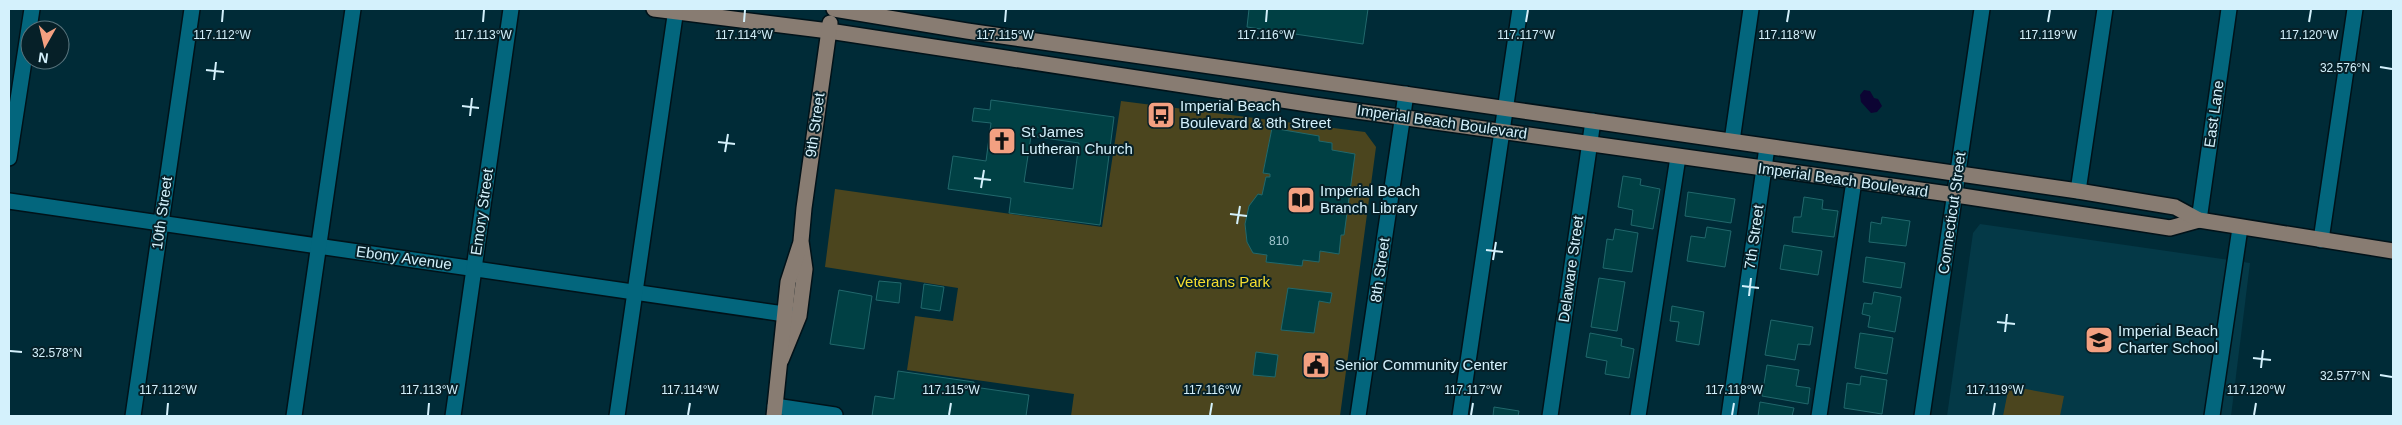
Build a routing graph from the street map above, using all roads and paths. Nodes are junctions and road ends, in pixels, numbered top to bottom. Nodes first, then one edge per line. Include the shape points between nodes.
1 (32, 9) edge
2 (192, 9) edge
3 (354, 9) edge
4 (511, 9) edge
5 (654, 9) edge
6 (834, 9) edge
7 (1520, 9) edge
8 (1752, 9) edge
9 (1982, 9) edge
10 (2104, 9) edge
11 (2229, 9) edge
12 (2355, 9) edge
13 (675, 10) edge
14 (828, 31) junction
15 (1406, 94) junction
16 (1506, 109) junction
17 (1402, 116) junction
18 (1593, 121) junction
19 (1502, 130) junction
20 (1732, 141) junction
21 (1590, 144) junction
22 (1767, 147) junction
23 (1678, 157) junction
24 (9, 158) edge
25 (1764, 170) junction
26 (1958, 174) junction
27 (1854, 181) junction
28 (2078, 191) junction
29 (1956, 195) junction
30 (9, 201) edge
31 (2198, 220) junction
32 (161, 222) junction
33 (2240, 228) junction
34 (2322, 240) junction
35 (801, 241) junction
36 (318, 245) junction
37 (2393, 251) edge
38 (474, 268) junction
39 (635, 291) junction
40 (783, 313) junction
41 (800, 316) junction
42 (781, 360) junction
43 (775, 411) edge
44 (835, 415) edge
45 (133, 416) edge
46 (294, 416) edge
47 (453, 416) edge
48 (617, 416) edge
49 (1358, 416) edge
50 (1460, 416) edge
51 (1550, 416) edge
52 (1638, 416) edge
53 (1729, 416) edge
54 (1820, 416) edge
55 (1922, 416) edge
56 (2212, 416) edge

1 - 24 street
2 - 32 street, 10th Street
3 - 36 street
4 - 38 street, Emory Street
5 - 13 main road, Imperial Beach Boulevard
6 - 14 main road, 9th Street
6 - 15 main road, Imperial Beach Boulevard
7 - 16 street
8 - 20 street
9 - 26 street, Connecticut Street
10 - 28 street
11 - 31 street, East Lane
12 - 34 street
13 - 14 main road, Imperial Beach Boulevard
13 - 39 street
14 - 17 main road, Imperial Beach Boulevard
14 - 35 main road, 9th Street
15 - 16 main road, Imperial Beach Boulevard
15 - 17 street, 8th Street
16 - 18 main road, Imperial Beach Boulevard
16 - 19 street
17 - 19 main road, Imperial Beach Boulevard
17 - 49 street, 8th Street
18 - 20 main road, Imperial Beach Boulevard
18 - 21 street, Delaware Street
19 - 21 main road, Imperial Beach Boulevard
19 - 50 street
20 - 22 main road, Imperial Beach Boulevard
21 - 23 main road, Imperial Beach Boulevard
21 - 51 street, Delaware Street
22 - 25 street, 7th Street
22 - 26 main road, Imperial Beach Boulevard
23 - 25 main road, Imperial Beach Boulevard
23 - 52 street
25 - 27 main road, Imperial Beach Boulevard
25 - 53 street, 7th Street
26 - 28 main road, Imperial Beach Boulevard
26 - 29 street, Connecticut Street
27 - 29 main road, Imperial Beach Boulevard
27 - 54 street
28 - 31 main road, Imperial Beach Boulevard via 2175,207
29 - 31 main road, Imperial Beach Boulevard via 2170,228
29 - 55 street, Connecticut Street
30 - 32 street, Ebony Avenue
31 - 33 main road, Imperial Beach Boulevard
32 - 36 street, Ebony Avenue
32 - 45 street, 10th Street
33 - 34 main road, Imperial Beach Boulevard
33 - 56 street
34 - 37 main road, Imperial Beach Boulevard
35 - 40 main road, 9th Street via 788,282
35 - 41 main road, 9th Street via 806,269
36 - 38 street, Ebony Avenue
36 - 46 street
38 - 39 street, Ebony Avenue
38 - 47 street, Emory Street
39 - 40 street, Ebony Avenue
39 - 48 street
40 - 41 street, Ebony Avenue
40 - 42 main road, 9th Street
41 - 42 main road, 9th Street
42 - 43 main road, 9th Street
43 - 44 street

